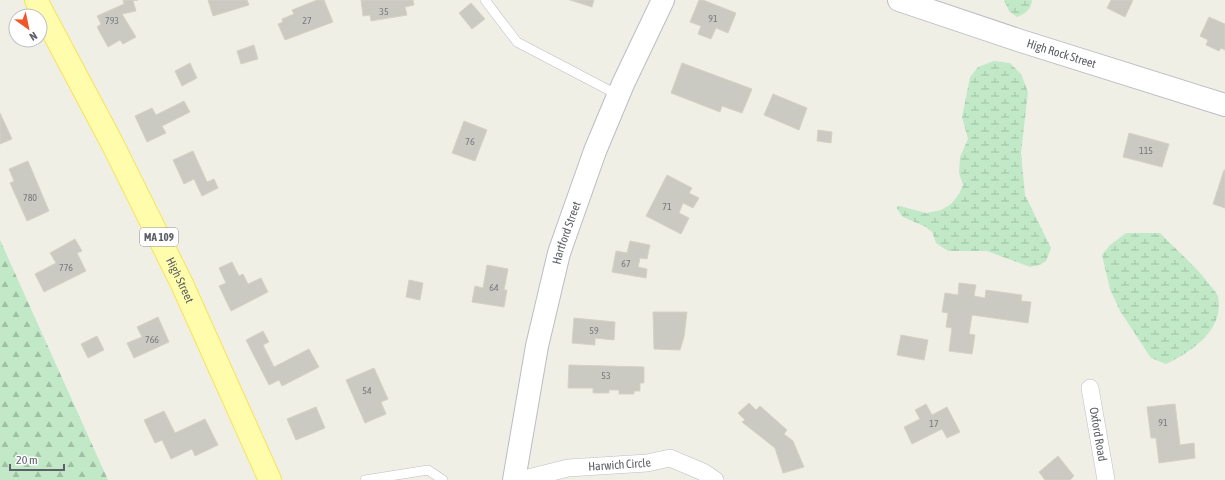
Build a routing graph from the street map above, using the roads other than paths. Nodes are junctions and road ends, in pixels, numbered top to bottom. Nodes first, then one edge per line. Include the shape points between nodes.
1 (36, 0) edge
2 (485, 0) edge
3 (664, 0) edge
4 (899, 0) edge
5 (618, 95) junction
6 (1225, 105) edge
7 (1090, 388) dead end
8 (270, 480) edge
9 (365, 480) edge
10 (443, 480) edge
11 (514, 480) edge
12 (520, 480) edge
13 (715, 480) edge
14 (1106, 480) edge

1 - 8 main road, High Street / MA 109 via 112,142 182,284
2 - 5 lane via 517,42
3 - 5 street, Hartford Street
4 - 6 street, High Rock Street
5 - 11 street, Hartford Street via 559,253 537,346
7 - 14 street, Oxford Road
9 - 10 lane via 428,470
12 - 13 street, Harwich Circle via 568,468 647,463 670,458

